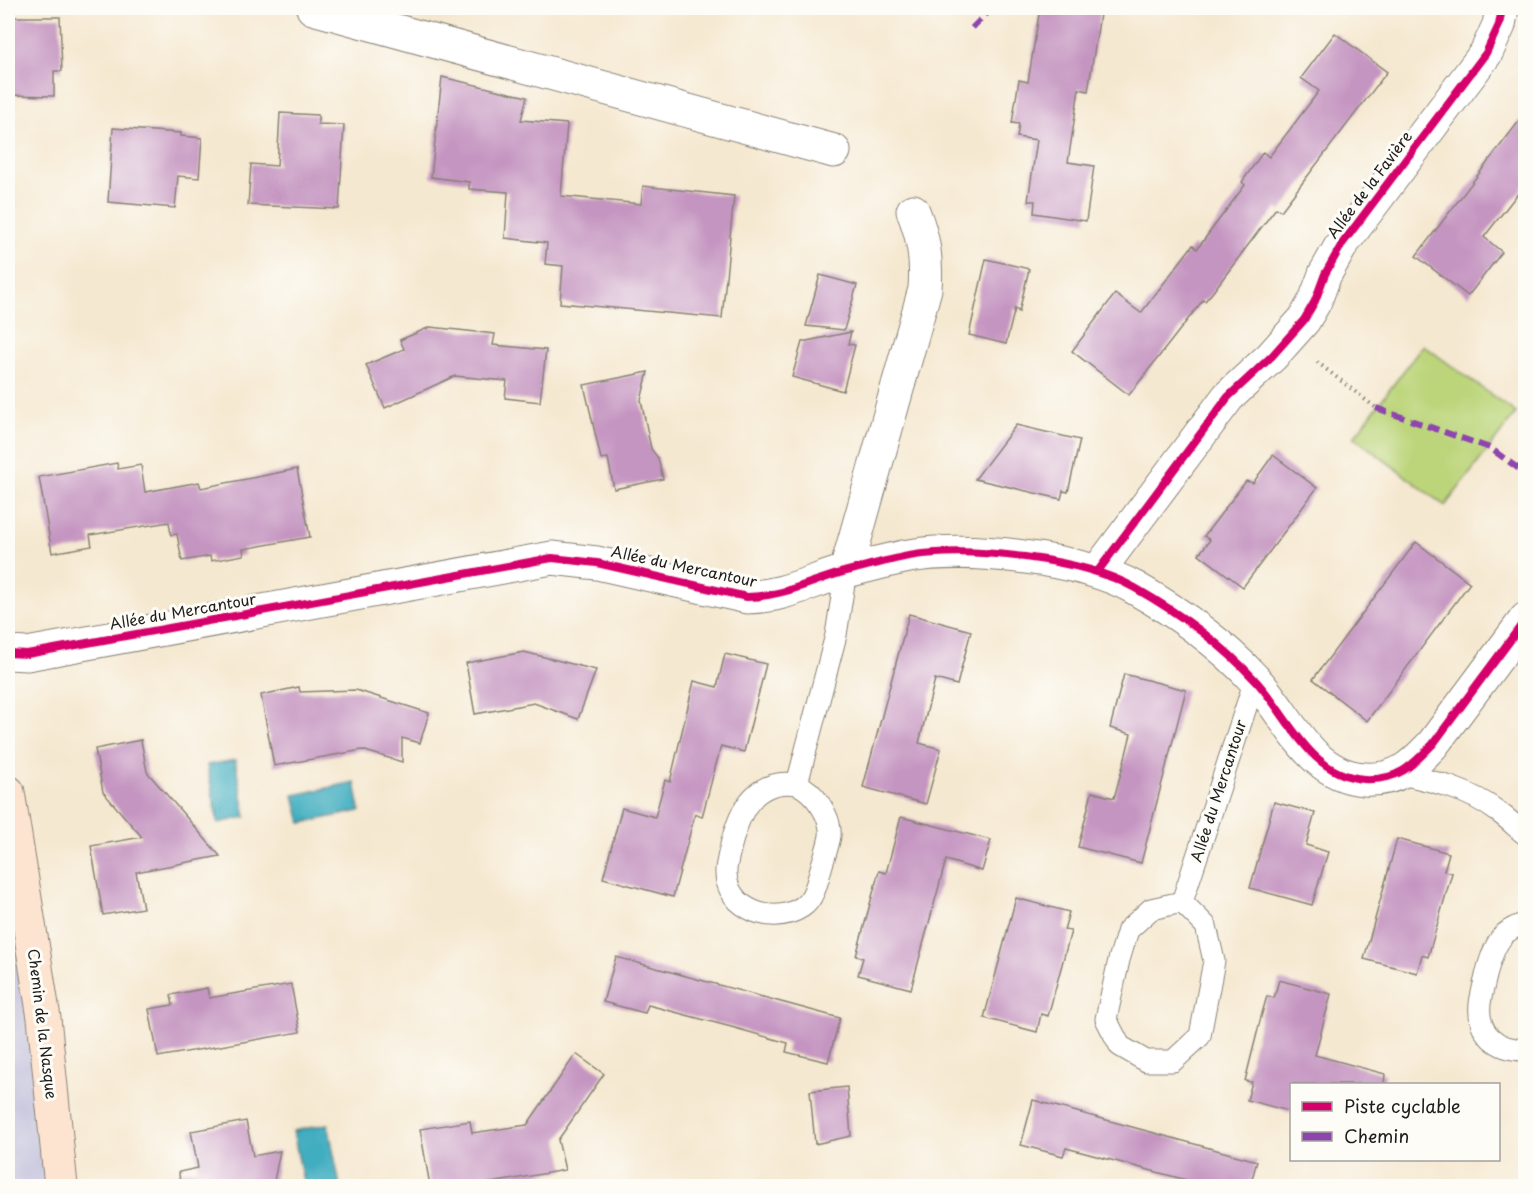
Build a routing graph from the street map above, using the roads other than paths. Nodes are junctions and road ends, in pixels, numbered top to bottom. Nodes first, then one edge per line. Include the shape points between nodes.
1 (313, 8) edge
2 (1502, 8) edge
3 (834, 151) dead end
4 (913, 211) dead end
5 (846, 571) junction
6 (1098, 571) junction
7 (1526, 619) edge
8 (8, 653) edge
9 (1255, 680) junction
10 (1401, 774) junction
11 (797, 784) junction
12 (8, 792) edge
13 (1526, 835) edge
14 (1182, 902) junction
15 (1526, 923) edge
16 (1526, 1050) edge
17 (61, 1186) edge

1 - 3 street
2 - 6 street, Allée de la Favière via 1486,52 1342,244 1315,301 1287,340 1228,397
4 - 5 street via 922,232 927,262 925,289
5 - 6 street, Allée du Mercantour via 910,556 950,553 1048,561
5 - 8 street, Allée du Mercantour via 767,597 747,597 597,562 552,558 27,654
5 - 11 lane via 836,635
6 - 9 street, Allée du Mercantour via 1134,587 1170,610
7 - 10 street via 1433,744
9 - 10 street, Allée du Mercantour via 1324,765 1355,778 1382,779
9 - 14 lane, Allée du Mercantour
10 - 13 lane, Allée du Mercantour via 1457,789 1496,809
11 - 11 lane via 783,782 770,786 742,810 726,866 727,880 742,907 753,912 792,912 803,907 816,887 829,826 819,804
12 - 17 street, Chemin de la Nasque via 44,1018
14 - 14 lane via 1151,909 1128,930 1119,960 1106,1019 1120,1046 1146,1061 1173,1060 1200,1036 1214,961 1206,926
15 - 16 lane via 1502,937 1494,950 1480,1003 1484,1027 1492,1041 1501,1047

